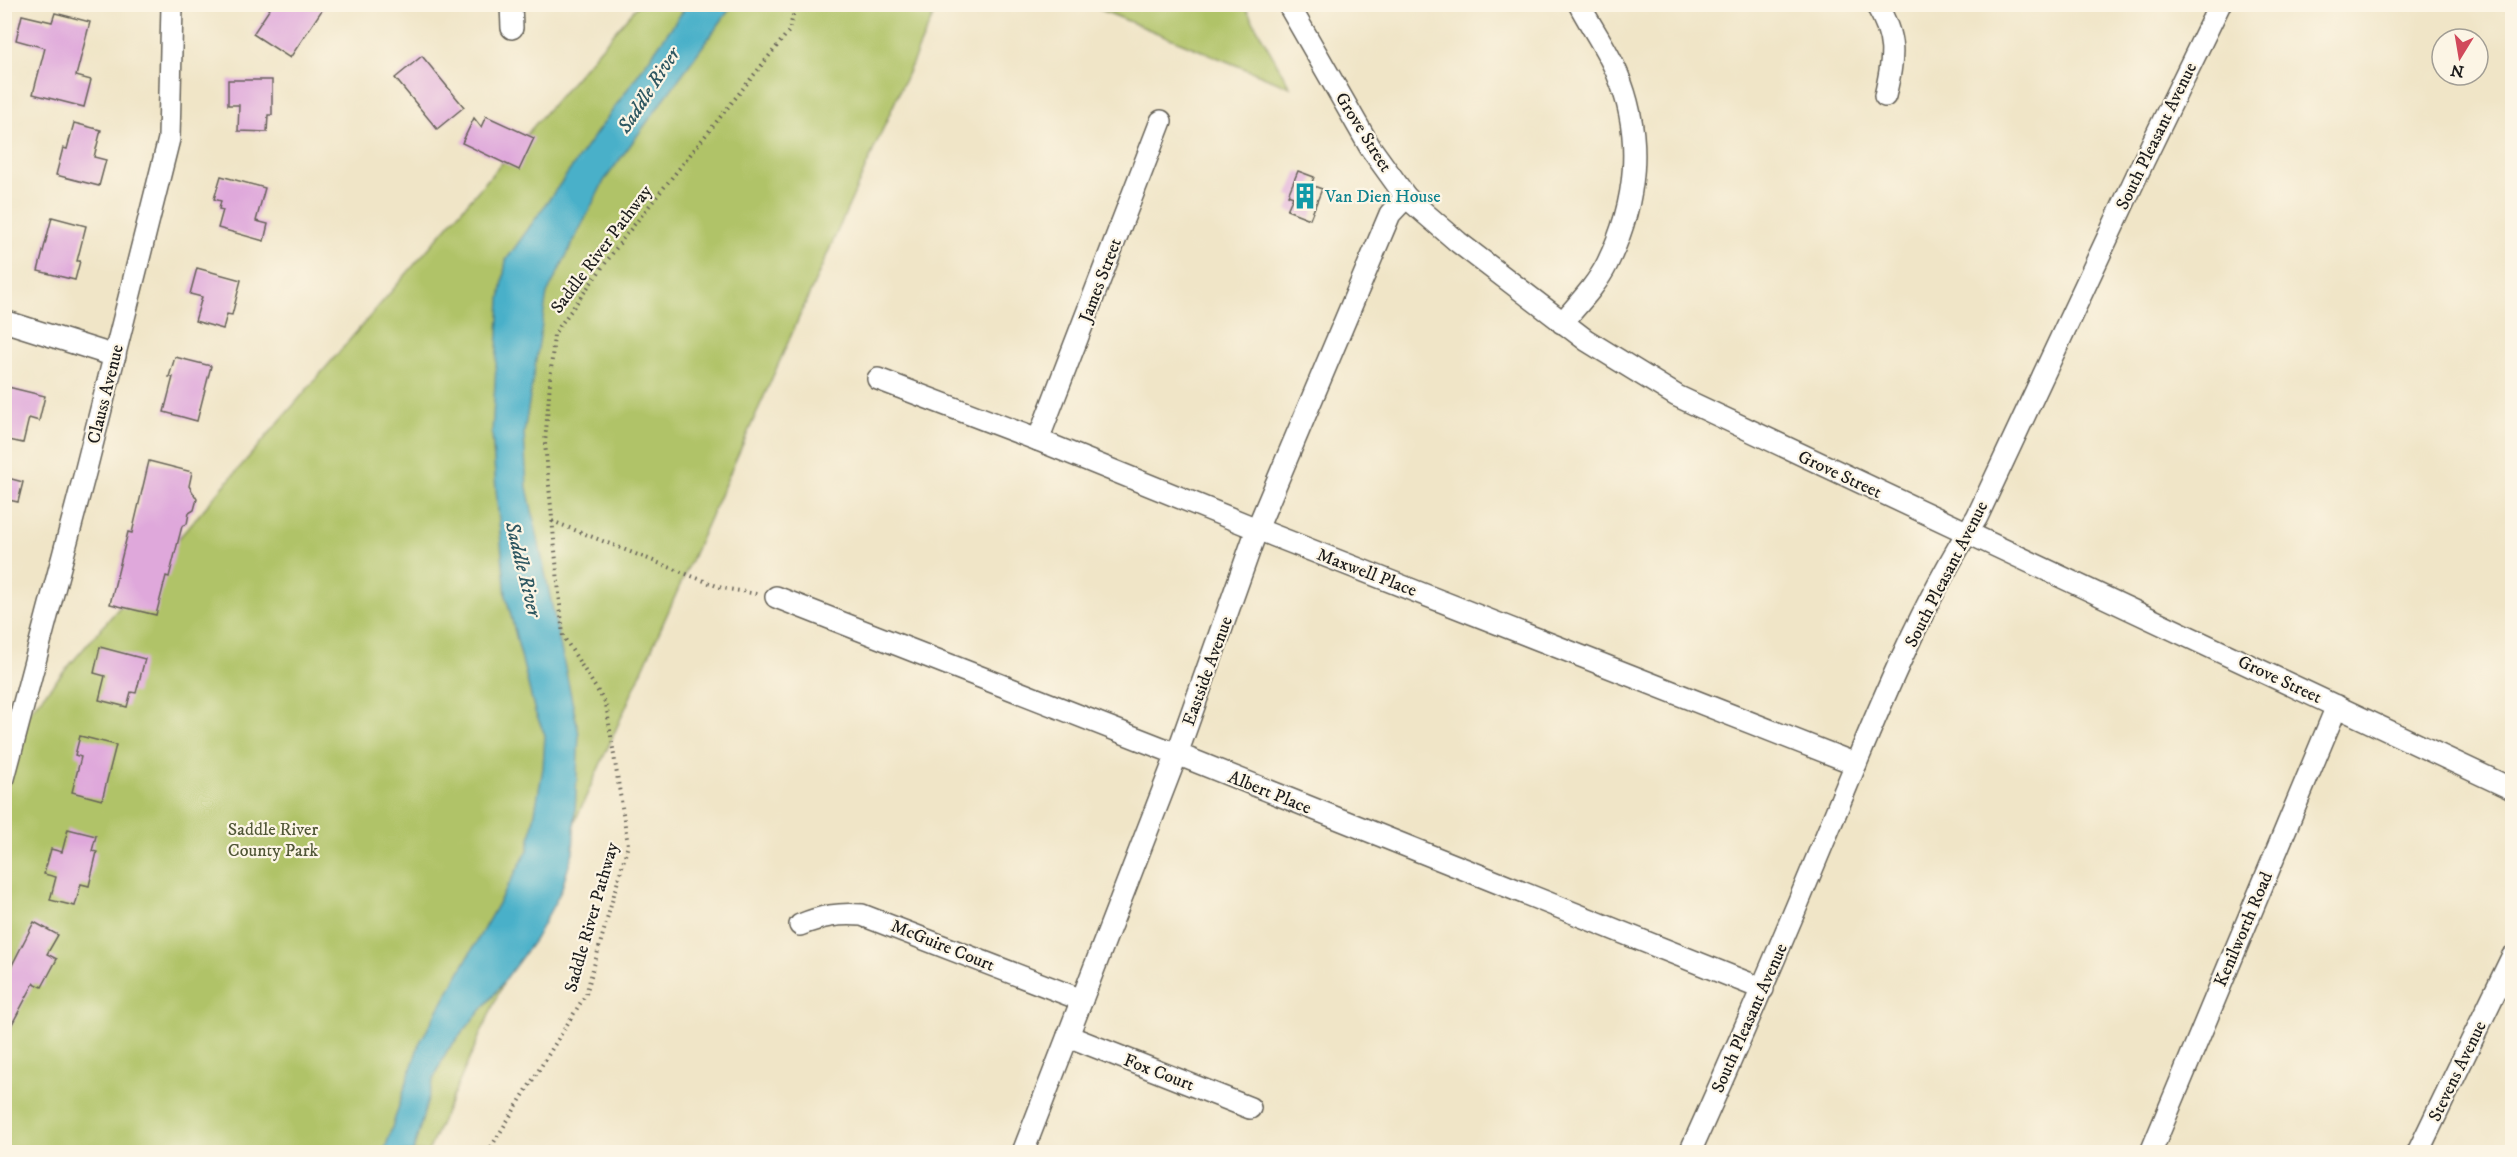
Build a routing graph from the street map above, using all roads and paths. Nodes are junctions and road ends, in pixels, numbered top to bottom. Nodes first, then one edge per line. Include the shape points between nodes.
1 (172, 4) edge
2 (511, 4) edge
3 (796, 4) edge
4 (1288, 4) edge
5 (1578, 4) edge
6 (1876, 4) edge
7 (2220, 4) edge
8 (512, 28) dead end
9 (1885, 96) dead end
10 (1161, 121) dead end
11 (1406, 197) junction
12 (4, 321) edge
13 (1562, 323) junction
14 (115, 356) junction
15 (878, 379) dead end
16 (1038, 440) junction
17 (552, 520) junction
18 (1257, 529) junction
19 (1967, 532) junction
20 (776, 597) joint
21 (2337, 706) junction
22 (10, 736) edge
23 (1177, 754) junction
24 (1856, 764) junction
25 (4, 778) edge
26 (2512, 789) edge
27 (800, 925) dead end
28 (2512, 957) edge
29 (1763, 989) junction
30 (1082, 1000) junction
31 (1068, 1036) junction
32 (1250, 1108) dead end
33 (488, 1152) edge
34 (1023, 1152) edge
35 (1689, 1152) edge
36 (2151, 1152) edge
37 (2418, 1152) edge

1 - 14 street, Clauss Avenue via 169,139
2 - 8 street
3 - 17 path, Saddle River Pathway via 789,31 622,240 554,334 545,443
4 - 11 street, Grove Street via 1370,147
5 - 13 street via 1617,72 1628,104 1635,170 1629,204 1606,265
6 - 9 street via 1888,24 1893,59
7 - 19 street, South Pleasant Avenue
10 - 16 street, James Street
11 - 13 street, Grove Street
11 - 18 street, Eastside Avenue via 1390,214
12 - 14 street
13 - 19 street, Grove Street via 1677,396
14 - 22 street, Clauss Avenue
15 - 16 street, Maxwell Place
16 - 18 street, Maxwell Place
17 - 20 path via 722,588
17 - 33 path, Saddle River Pathway via 562,636 606,704 628,845 586,994
18 - 23 street, Eastside Avenue
18 - 24 street, Maxwell Place
19 - 21 street, Grove Street
19 - 24 street, South Pleasant Avenue via 1954,551
20 - 23 street, Albert Place
21 - 26 street, Grove Street
21 - 36 street, Kenilworth Road
22 - 25 street, Clauss Avenue
23 - 29 street, Albert Place
23 - 30 street, Eastside Avenue
24 - 29 street, South Pleasant Avenue
27 - 30 street, McGuire Court via 820,916 862,915
28 - 37 street, Stevens Avenue
29 - 35 street, South Pleasant Avenue
30 - 31 street, Eastside Avenue
31 - 32 street, Fox Court
31 - 34 street, Eastside Avenue

